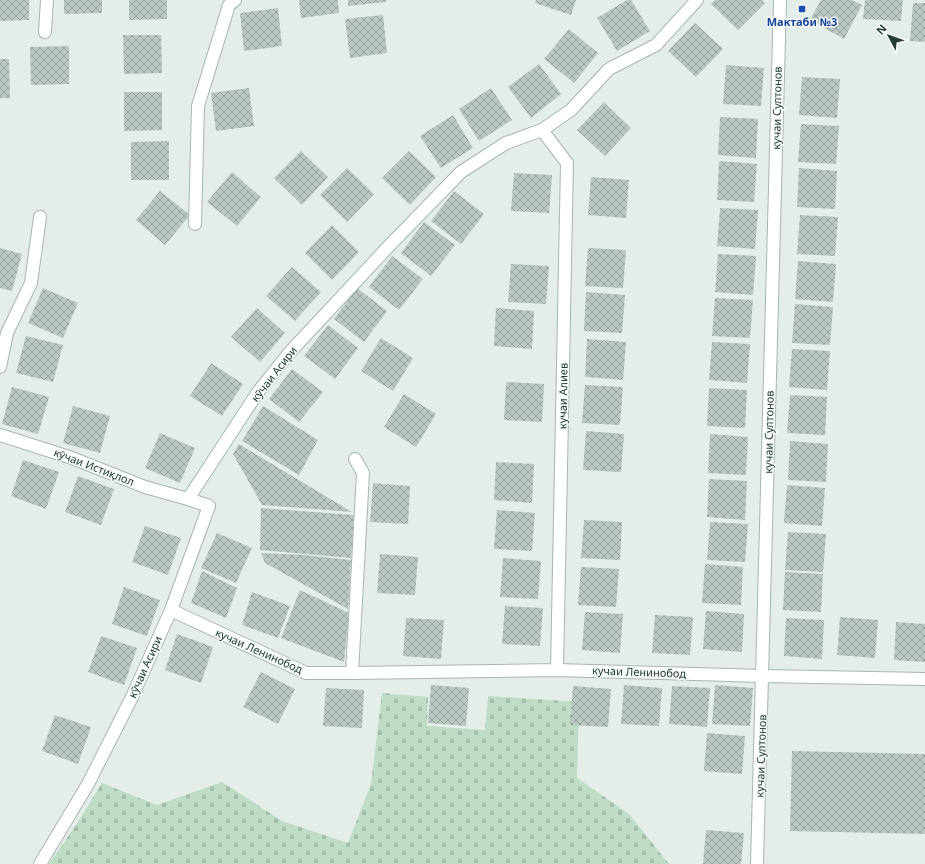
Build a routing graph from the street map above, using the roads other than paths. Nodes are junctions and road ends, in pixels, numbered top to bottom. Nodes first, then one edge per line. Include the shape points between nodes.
1 (47, 0) edge
2 (235, 0) edge
3 (697, 0) edge
4 (780, 0) edge
5 (45, 32) dead end
6 (542, 130) junction
7 (40, 217) dead end
8 (195, 224) dead end
9 (0, 368) edge
10 (0, 435) edge
11 (355, 459) dead end
12 (188, 499) junction
13 (171, 610) junction
14 (558, 670) junction
15 (352, 673) junction
16 (763, 676) junction
17 (925, 679) edge
18 (40, 864) edge
19 (757, 864) edge

1 - 5 street
2 - 8 street via 229,5 198,106
3 - 6 street, кӯчаи Асири via 656,45 610,69 571,110
4 - 16 street, кучаи Султонов
6 - 12 street, кӯчаи Асири via 506,143 461,172 388,247 290,352 263,386
6 - 14 street, кучаи Алиев via 567,163
7 - 9 street via 31,282 7,333
10 - 12 street, кӯчаи Истиқлол via 72,458 145,487
11 - 15 street via 363,474
12 - 13 street, кӯчаи Асири via 209,506
13 - 15 street, кучаи Ленинобод via 306,673
13 - 18 street, кӯчаи Асири via 132,697 88,784
14 - 15 street, кучаи Ленинобод
14 - 16 street, кучаи Ленинобод
16 - 17 street, кучаи Ленинобод
16 - 19 street, кучаи Султонов

